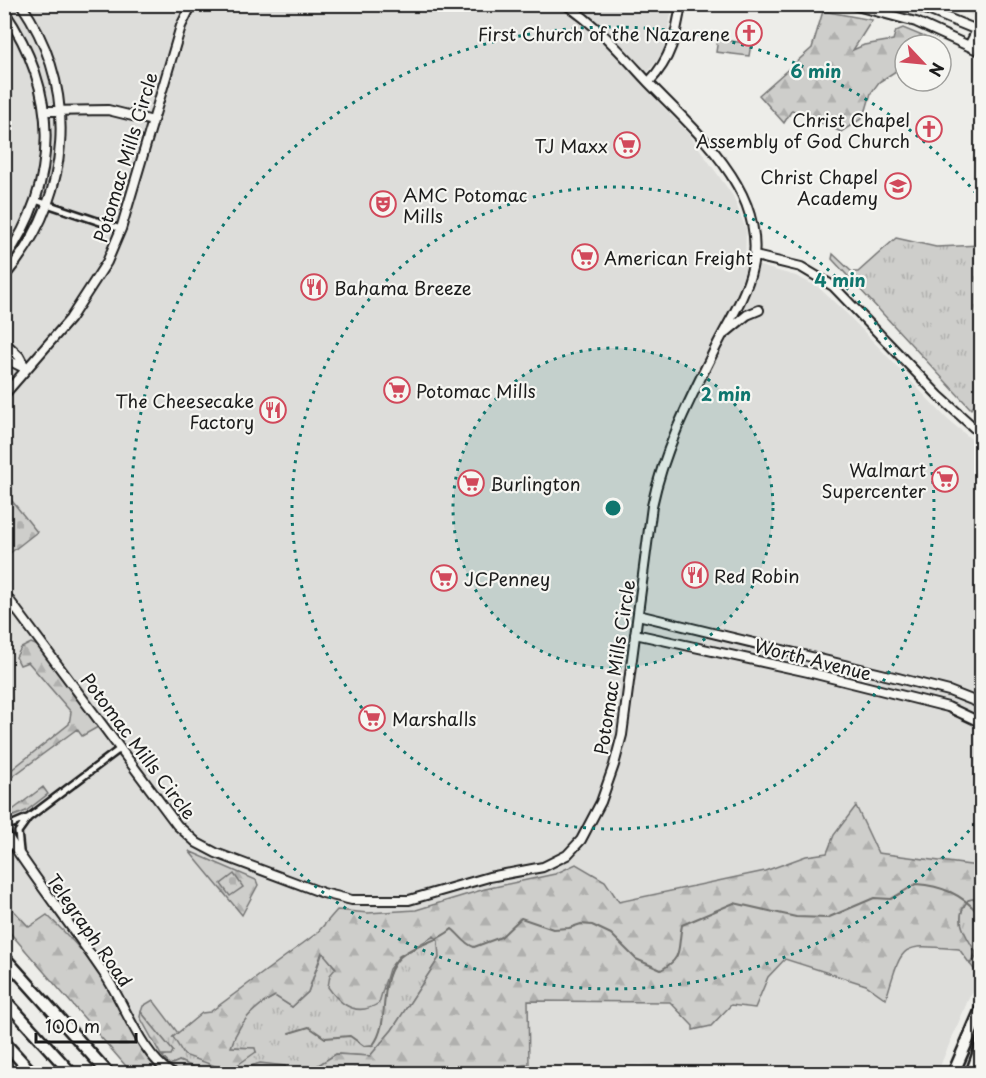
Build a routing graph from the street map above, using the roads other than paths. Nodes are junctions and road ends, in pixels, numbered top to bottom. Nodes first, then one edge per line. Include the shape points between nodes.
1 (192, 4) edge
2 (565, 4) edge
3 (681, 4) edge
4 (849, 4) edge
5 (914, 4) edge
6 (24, 7) edge
7 (4, 10) edge
8 (979, 31) edge
9 (969, 46) junction
10 (981, 52) edge
11 (649, 82) junction
12 (46, 111) junction
13 (62, 111) junction
14 (153, 121) junction
15 (35, 200) junction
16 (48, 204) junction
17 (121, 229) junction
18 (755, 256) junction
19 (4, 260) edge
20 (4, 277) edge
21 (759, 310) dead end
22 (721, 337) junction
23 (4, 342) edge
24 (4, 358) edge
25 (26, 369) junction
26 (4, 395) edge
27 (981, 435) edge
28 (4, 593) edge
29 (638, 615) junction
30 (635, 634) junction
31 (981, 704) edge
32 (981, 723) edge
33 (122, 747) junction
34 (28, 818) junction
35 (4, 824) edge
36 (4, 831) edge
37 (20, 856) junction
38 (4, 957) edge
39 (4, 999) edge
40 (981, 1007) edge
41 (4, 1042) edge
42 (981, 1044) edge
43 (4, 1050) edge
44 (32, 1074) edge
45 (72, 1074) edge
46 (109, 1074) edge
47 (172, 1074) edge
48 (953, 1074) edge
49 (971, 1074) edge

1 - 14 street, Potomac Mills Circle via 181,26
2 - 11 street, Potomac Mills Circle via 597,28
3 - 11 street via 673,49
4 - 9 street via 916,22
5 - 8 street
6 - 13 street via 52,64
7 - 12 street via 22,36 34,64
8 - 9 street
9 - 10 street
11 - 18 street, Potomac Mills Circle via 688,122 737,184 750,216
12 - 13 street
12 - 15 street via 46,143
13 - 14 street via 120,111
13 - 16 street via 60,151
14 - 17 street, Potomac Mills Circle
15 - 16 street
15 - 19 street via 20,236
16 - 17 street
16 - 20 street via 30,241
17 - 25 street, Potomac Mills Circle via 84,300
18 - 22 street, Potomac Mills Circle via 743,294
18 - 27 street via 801,267 832,286
21 - 22 street
22 - 29 street, Potomac Mills Circle via 676,428 660,474
23 - 25 street via 18,354
24 - 25 street
25 - 26 street, Potomac Mills Circle
28 - 33 street, Potomac Mills Circle
29 - 30 street, Potomac Mills Circle
29 - 31 street, Worth Avenue via 949,691
30 - 32 street, Worth Avenue via 948,707
30 - 33 street, Potomac Mills Circle via 614,767 601,802 575,848 543,867 489,877 409,900 342,899 207,849 177,825
33 - 34 street
34 - 35 street
34 - 37 street via 18,834
36 - 37 street, Telegraph Road
37 - 47 street, Telegraph Road via 105,975 151,1053
38 - 46 highway
39 - 45 highway
40 - 48 highway
41 - 44 highway
42 - 49 highway
43 - 44 highway

